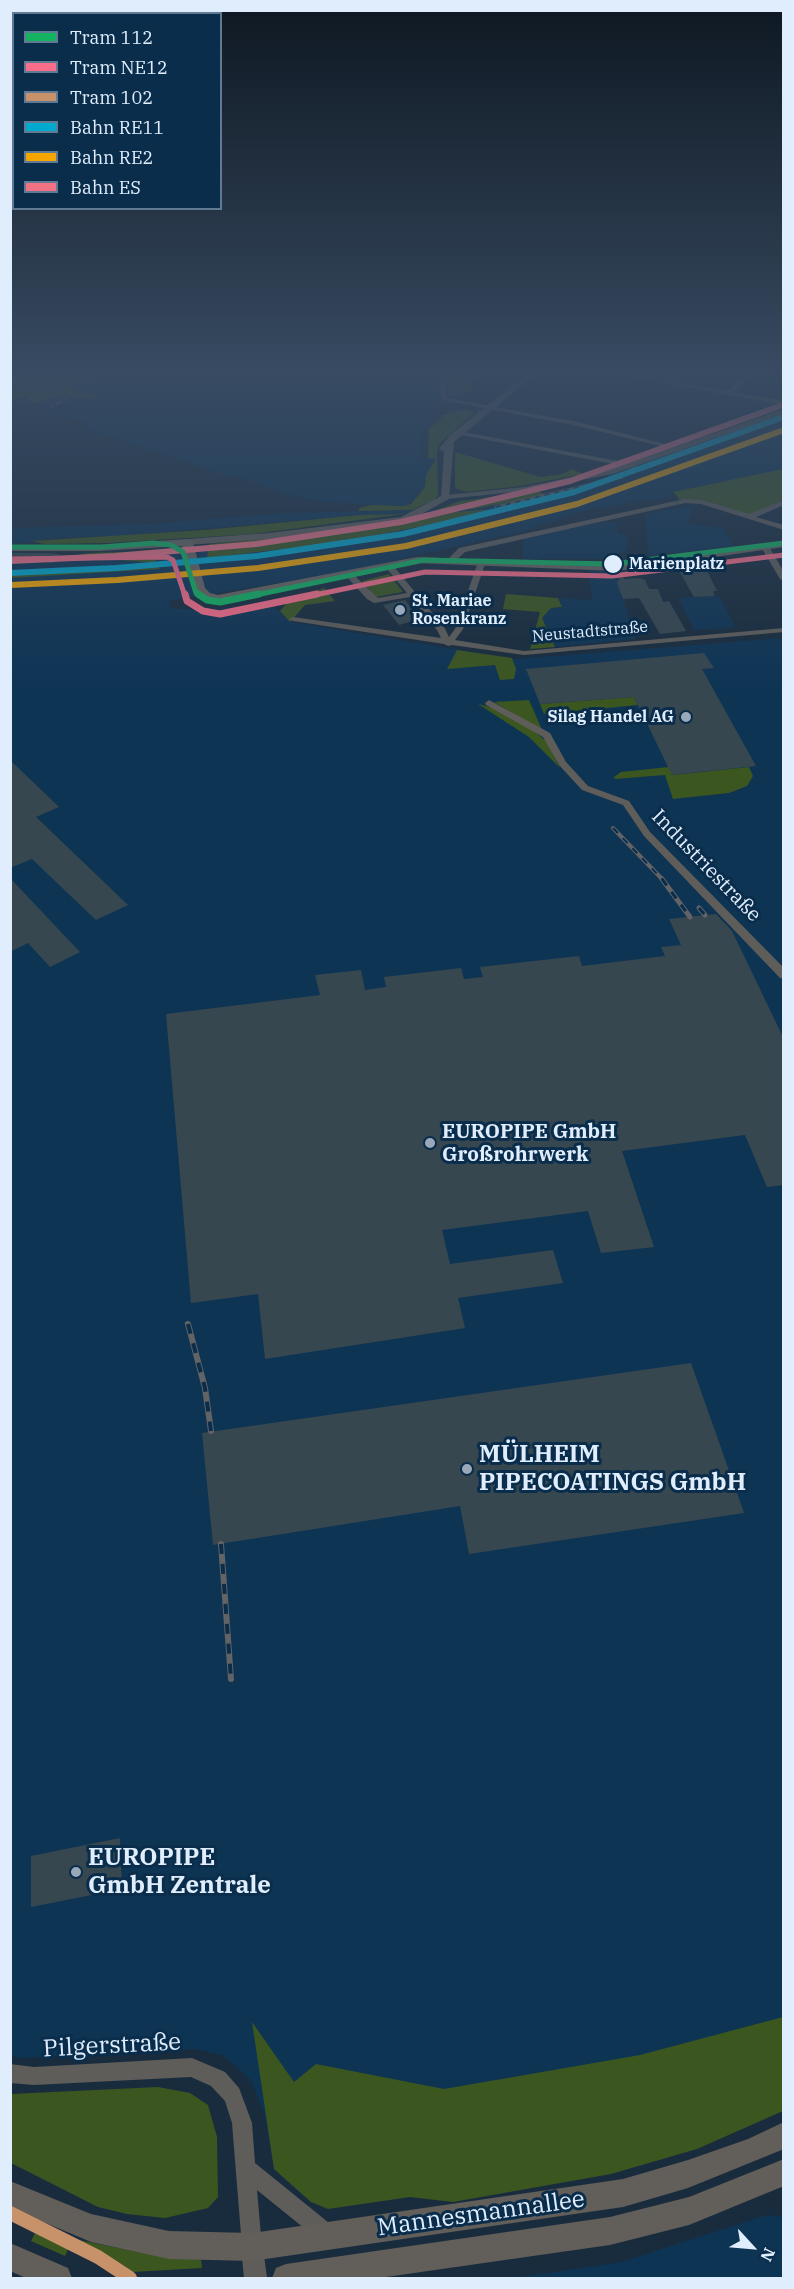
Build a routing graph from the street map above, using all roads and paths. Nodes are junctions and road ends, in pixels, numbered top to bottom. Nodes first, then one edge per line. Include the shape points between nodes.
1 (446, 478) edge
2 (583, 478) edge
3 (446, 495) junction
4 (783, 502) edge
5 (751, 516) junction
6 (783, 528) edge
7 (783, 544) edge
8 (179, 545) junction
9 (765, 547) junction
10 (10, 548) edge
11 (453, 557) junction
12 (423, 561) junction
13 (482, 561) junction
14 (392, 570) junction
15 (182, 572) dead end
16 (352, 578) junction
17 (783, 579) edge
18 (412, 594) junction
19 (293, 619) dead end
20 (459, 629) junction
21 (441, 630) junction
22 (783, 630) edge
23 (448, 644) junction
24 (489, 703) dead end
25 (783, 975) edge
26 (10, 2073) edge
27 (783, 2135) edge
28 (247, 2169) junction
29 (783, 2172) edge
30 (10, 2194) edge
31 (327, 2235) junction
32 (252, 2247) junction
33 (10, 2257) edge
34 (52, 2278) edge
35 (256, 2278) edge
36 (286, 2278) edge

1 - 3 main road
2 - 3 street via 473,495
3 - 8 main road via 412,516 379,524
4 - 5 street
5 - 6 street
5 - 11 street via 685,501 462,550
7 - 9 main road
8 - 10 main road
8 - 12 main road via 190,560 199,589 218,599
9 - 13 main road via 633,567
9 - 17 street
11 - 12 main road
11 - 13 main road
12 - 14 main road
13 - 20 street
14 - 16 main road
14 - 18 street
15 - 16 main road via 191,599 203,605 222,606
16 - 18 street via 377,601
18 - 21 street
19 - 23 street, Neustadtstraße
20 - 21 street
20 - 23 street
21 - 23 street
22 - 23 street, Neustadtstraße via 524,653
24 - 25 street, Industriestraße via 547,735 562,763 585,788 626,803 647,834
26 - 28 street, Pilgerstraße via 34,2076 192,2067 219,2079 232,2095 242,2122
27 - 31 main road, Mannesmannallee via 688,2174 623,2193
28 - 31 street
28 - 32 street, Pilgerstraße
29 - 36 main road, Mannesmannallee via 689,2211 610,2231
30 - 32 main road, Mannesmannallee via 91,2228 169,2246
31 - 32 main road, Mannesmannallee
32 - 35 street
33 - 34 main road

